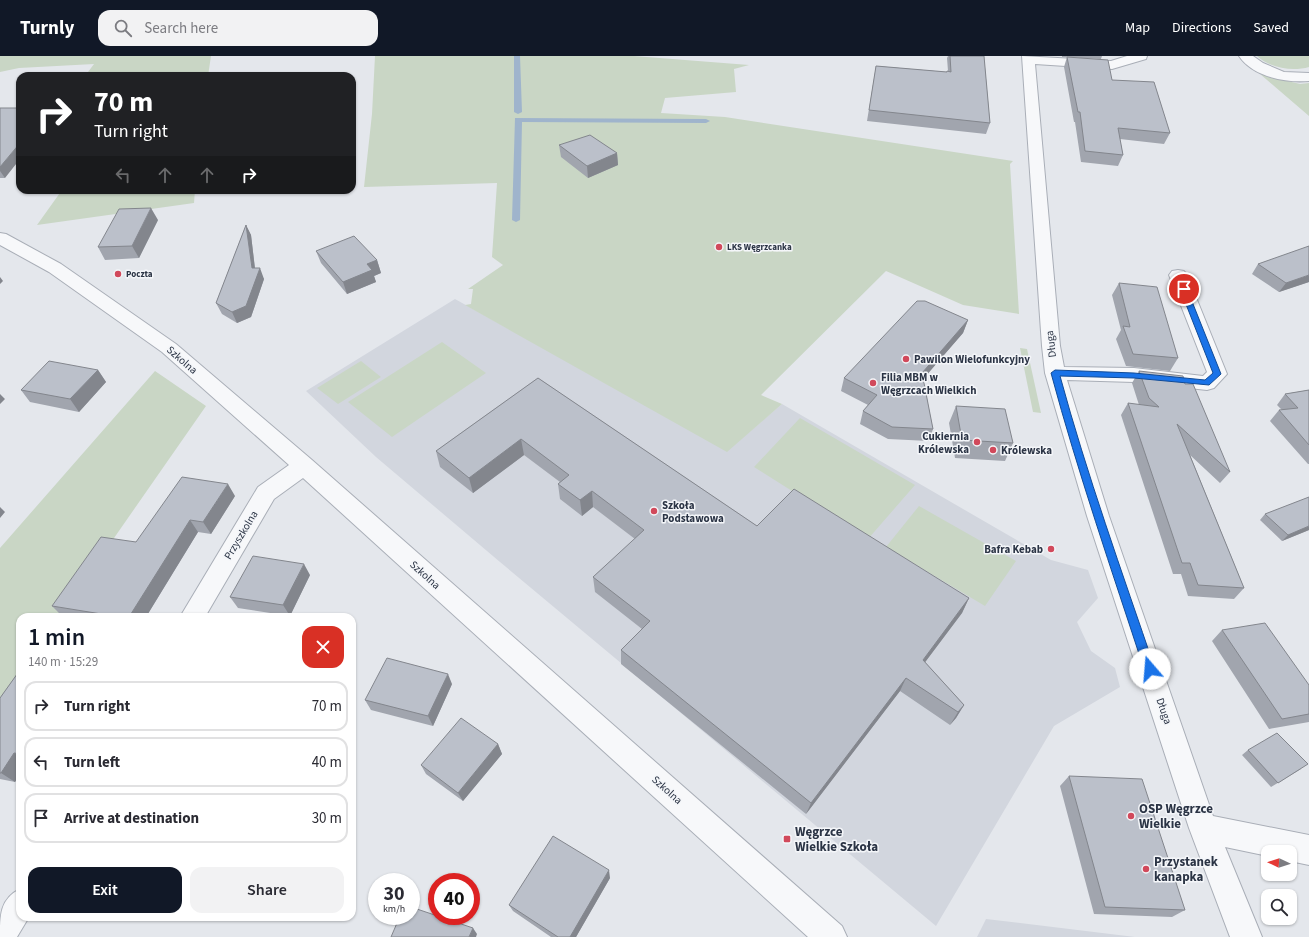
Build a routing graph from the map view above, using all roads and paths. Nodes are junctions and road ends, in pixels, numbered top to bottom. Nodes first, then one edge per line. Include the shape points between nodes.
1 (1141, 56) edge
2 (1245, 56) edge
3 (1028, 58) edge
4 (1309, 77) edge
5 (0, 238) edge
6 (1178, 275) dead end
7 (1055, 373) junction
8 (304, 466) junction
9 (194, 613) edge
10 (1203, 828) junction
11 (1309, 850) edge
12 (16, 911) edge
13 (0, 937) edge
14 (831, 937) edge
15 (1246, 937) edge

1 - 3 street via 1112,65
2 - 4 street via 1259,67 1282,74
3 - 7 street, Długa
5 - 8 street, Szkolna via 55,268 169,348
6 - 7 street via 1217,374 1207,383 1134,375
7 - 10 street, Długa via 1098,516
8 - 9 street, Przyszkolna via 266,493
8 - 14 street, Szkolna
10 - 11 street
10 - 15 street, Długa
12 - 13 street

